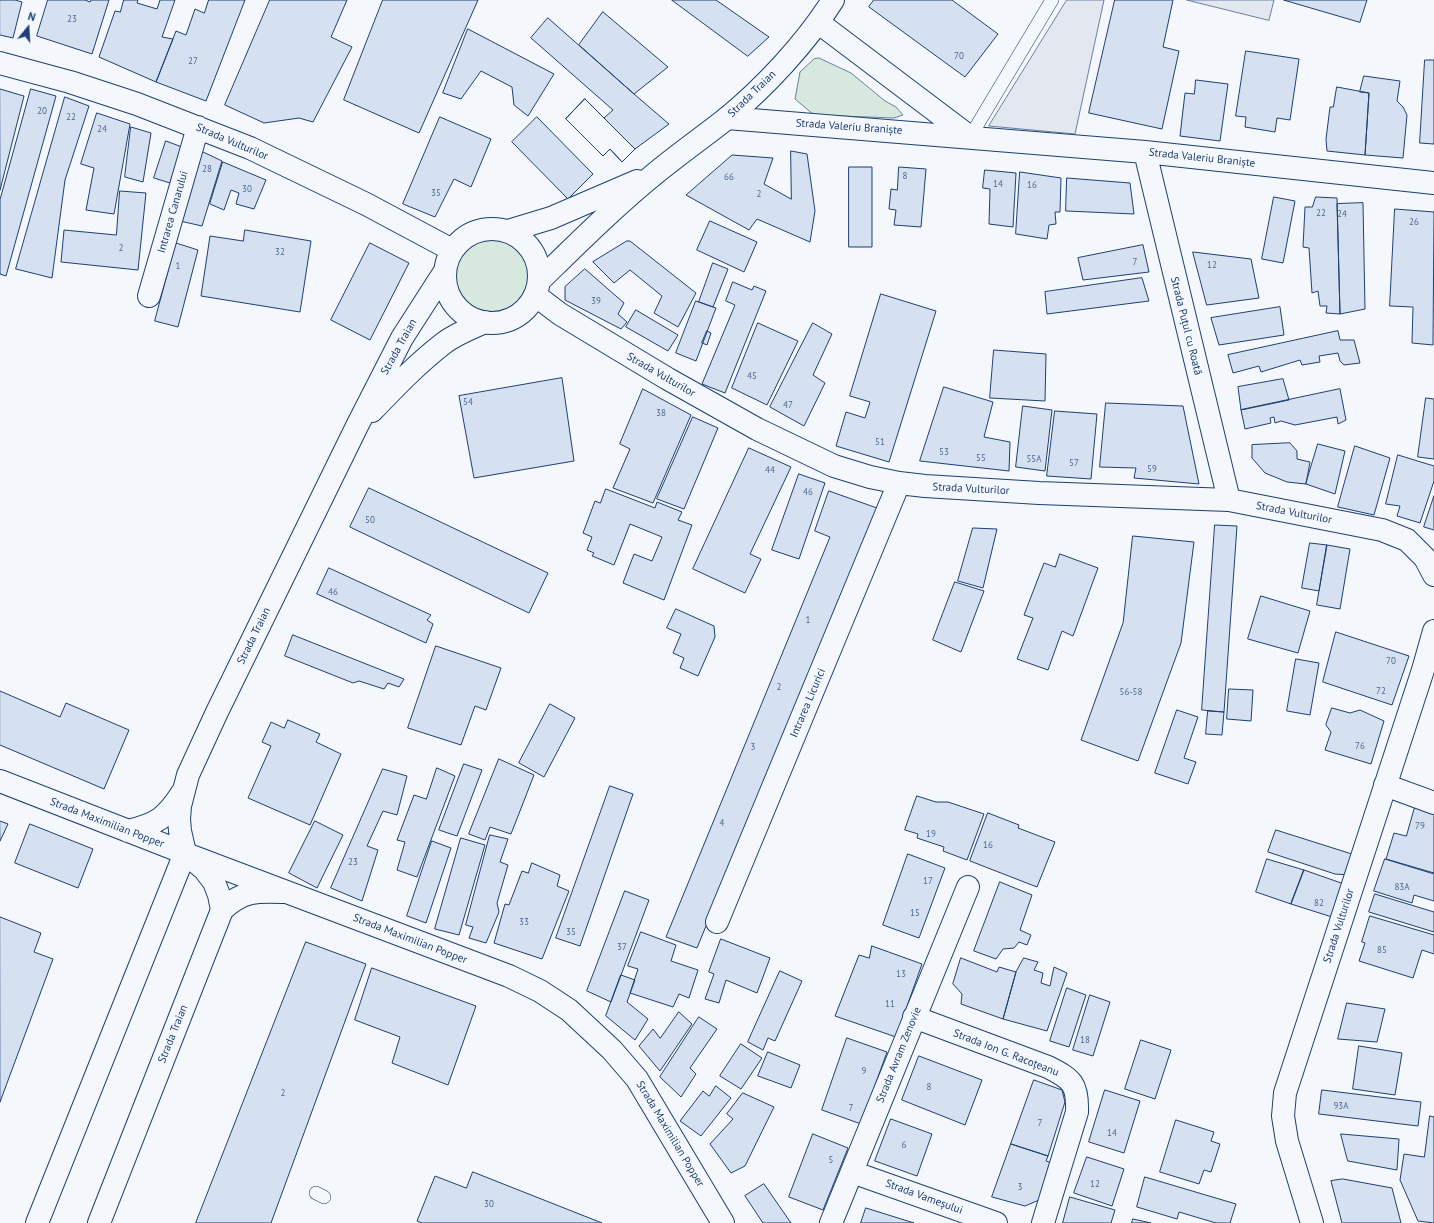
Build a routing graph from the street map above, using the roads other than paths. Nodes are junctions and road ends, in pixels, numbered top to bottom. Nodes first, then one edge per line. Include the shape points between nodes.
1 (833, 0) edge
2 (1052, 0) edge
3 (819, 23) junction
4 (0, 64) edge
5 (727, 118) junction
6 (198, 127) junction
7 (970, 137) junction
8 (1145, 152) junction
9 (656, 173) junction
10 (1434, 183) edge
11 (508, 232) junction
12 (452, 250) junction
13 (445, 271) junction
14 (537, 288) junction
15 (149, 296) dead end
16 (485, 322) junction
17 (357, 426) junction
18 (899, 484) junction
19 (1229, 500) junction
20 (1434, 575) edge
21 (1434, 631) edge
22 (1429, 671) edge
23 (0, 780) edge
24 (1384, 785) junction
25 (183, 791) junction
26 (1434, 803) edge
27 (128, 831) junction
28 (185, 853) junction
29 (968, 886) dead end
30 (284, 892) junction
31 (222, 910) junction
32 (717, 922) dead end
33 (914, 1018) junction
34 (852, 1172) junction
35 (37, 1223) edge
36 (98, 1223) edge
37 (723, 1223) edge
38 (831, 1223) edge
39 (996, 1223) edge
40 (1043, 1223) edge
41 (1312, 1223) edge

1 - 3 street, Strada Traian
2 - 7 lane
3 - 5 street, Strada Traian via 758,90
3 - 7 street
4 - 6 street, Strada Vulturilor via 70,82
5 - 7 street, Strada Valeriu Braniște
5 - 9 street, Strada Traian
6 - 12 street, Strada Vulturilor via 309,175
6 - 15 street, Intrarea Canarului
7 - 8 street, Strada Valeriu Braniște
8 - 10 street, Strada Valeriu Braniște
8 - 19 street, Strada Puțul cu Roată
9 - 11 street, Strada Traian via 551,218
9 - 14 street, Strada Traian via 615,208
11 - 12 street via 493,228 477,231 463,238
11 - 14 street via 522,239 532,251 538,265
12 - 13 street
13 - 16 street via 450,298 459,310 471,318
13 - 17 street, Strada Traian via 402,338
14 - 16 street via 526,308 514,317 500,322
14 - 18 street, Strada Vulturilor via 560,314 757,429 834,466
16 - 17 street, Strada Traian via 444,343
17 - 25 street, Strada Traian via 217,712
18 - 19 street, Strada Vulturilor via 1039,493
18 - 32 street, Intrarea Licurici
19 - 20 street, Strada Vulturilor via 1382,530 1407,540 1425,558
21 - 22 street, Strada Vulturilor
22 - 24 street, Strada Vulturilor
23 - 27 street, Strada Maximilian Popper
24 - 26 street
24 - 41 street, Strada Vulturilor via 1285,1093 1283,1116 1287,1141
25 - 27 street via 175,804 158,820 148,826
25 - 28 street, Strada Traian via 179,819
27 - 28 street, Strada Maximilian Popper
28 - 30 street, Strada Maximilian Popper
28 - 31 street via 204,869 214,882
28 - 35 street
29 - 33 street, Strada Avram Zenovie
30 - 31 street via 263,891 246,894 233,900
30 - 37 street, Strada Maximilian Popper via 509,976 540,991 569,1010 612,1050 637,1079
31 - 36 street, Strada Traian
33 - 34 street, Strada Avram Zenovie
33 - 40 street, Strada Ion G. Racoțeanu via 1048,1068 1064,1075 1075,1087 1076,1112
34 - 38 street, Strada Avram Zenovie
34 - 39 street, Strada Vameșului

